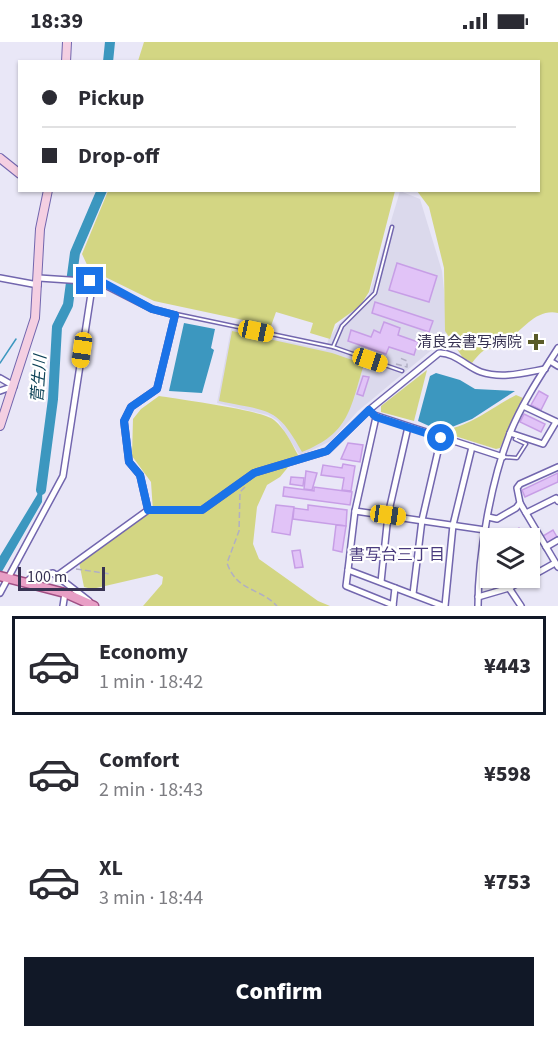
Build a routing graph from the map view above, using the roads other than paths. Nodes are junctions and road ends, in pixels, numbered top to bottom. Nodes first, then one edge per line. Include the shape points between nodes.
1 (68, 42) edge
2 (66, 60) edge
3 (0, 158) edge
4 (18, 172) edge
5 (45, 192) edge
6 (392, 227) dead end
7 (0, 278) edge
8 (41, 280) junction
9 (91, 281) junction
10 (174, 313) junction
11 (333, 347) junction
12 (558, 348) edge
13 (550, 362) junction
14 (558, 366) edge
15 (545, 369) junction
16 (402, 371) dead end
17 (0, 378) edge
18 (14, 386) junction
19 (0, 391) edge
20 (523, 406) junction
21 (369, 410) junction
22 (376, 417) junction
23 (557, 423) edge
24 (0, 426) edge
25 (408, 427) junction
26 (510, 433) junction
27 (517, 435) junction
28 (441, 438) junction
29 (472, 447) junction
30 (502, 457) junction
31 (558, 467) edge
32 (558, 501) edge
33 (520, 502) junction
34 (148, 510) junction
35 (355, 510) junction
36 (526, 513) junction
37 (388, 515) junction
38 (488, 517) junction
39 (422, 520) junction
40 (453, 525) junction
41 (485, 528) edge
42 (480, 529) edge
43 (558, 540) edge
44 (546, 547) junction
45 (556, 565) edge
46 (348, 570) junction
47 (540, 572) edge
48 (58, 575) junction
49 (3, 577) edge
50 (480, 578) edge
51 (26, 582) junction
52 (381, 582) junction
53 (395, 588) junction
54 (509, 588) joint
55 (0, 593) edge
56 (65, 593) junction
57 (413, 594) junction
58 (478, 597) junction
59 (93, 605) edge
60 (393, 605) edge
61 (63, 606) edge
62 (444, 606) edge
63 (478, 606) edge
64 (521, 606) edge

1 - 2 main road
3 - 4 main road
5 - 8 main road via 40,229
6 - 11 lane via 375,293 342,326
7 - 8 street
8 - 9 street
8 - 18 main road via 35,318
9 - 10 street via 104,283 152,309
9 - 49 street via 63,476
10 - 11 lane
10 - 34 street via 157,389 131,407 124,421 129,462 140,475
11 - 16 lane
12 - 13 street
13 - 14 street
13 - 15 street
15 - 20 street
15 - 21 street via 494,375 479,371 447,352 439,353
17 - 18 street
18 - 19 street
18 - 24 main road
20 - 23 street
20 - 26 street
21 - 22 street
21 - 34 street via 327,451 254,473 202,510
22 - 25 street
22 - 35 street
23 - 27 street via 543,444
25 - 28 street
25 - 37 street
26 - 27 street
26 - 30 street
27 - 30 lane via 515,440 526,444 517,458
28 - 29 street
28 - 39 street
29 - 30 street
29 - 40 street
30 - 38 street
31 - 33 street via 520,484
32 - 36 street via 556,498
33 - 36 street
33 - 38 street via 497,519
34 - 48 street
35 - 37 street
35 - 46 street
36 - 44 street
37 - 39 street
37 - 52 street
38 - 41 street
39 - 40 street
39 - 57 street
40 - 42 street
40 - 62 street
43 - 44 street
44 - 45 street
45 - 47 street
46 - 52 street
46 - 60 street via 346,586
48 - 51 street via 42,574
48 - 59 street
49 - 51 main road
49 - 55 street
50 - 58 street
51 - 56 main road
52 - 53 street
53 - 57 street
53 - 60 street
54 - 58 street
54 - 64 street
56 - 59 main road
56 - 61 street
57 - 62 street
58 - 63 street

